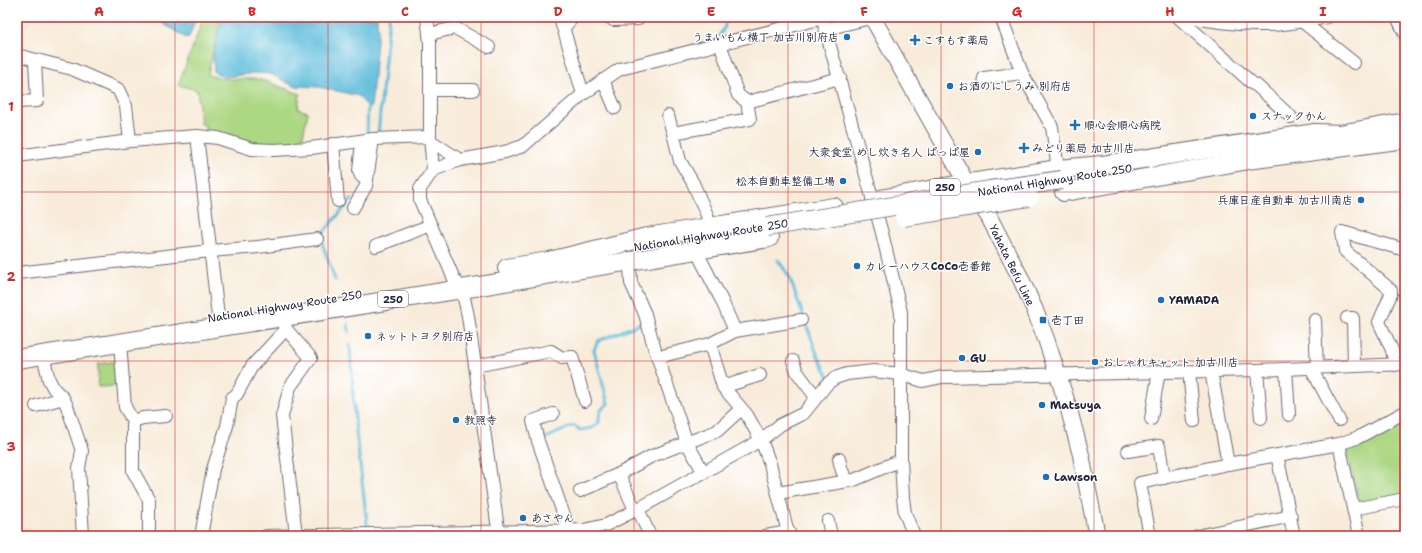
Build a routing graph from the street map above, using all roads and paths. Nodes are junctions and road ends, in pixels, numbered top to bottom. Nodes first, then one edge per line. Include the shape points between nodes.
1 (427, 17) edge
2 (573, 17) edge
3 (609, 17) edge
4 (873, 17) edge
5 (1001, 17) edge
6 (1178, 17) edge
7 (1190, 17) edge
8 (1328, 17) edge
9 (1397, 17) edge
10 (638, 19) dead end
11 (1302, 19) edge
12 (561, 21) edge
13 (824, 22) edge
14 (1405, 33) edge
15 (429, 34) junction
16 (720, 44) junction
17 (489, 47) dead end
18 (17, 55) edge
19 (35, 60) junction
20 (1354, 63) dead end
21 (1022, 73) junction
22 (840, 78) junction
23 (984, 78) dead end
24 (603, 80) junction
25 (431, 90) junction
26 (473, 90) dead end
27 (583, 94) junction
28 (17, 102) edge
29 (746, 102) junction
30 (615, 108) dead end
31 (668, 116) dead end
32 (1291, 117) dead end
33 (1405, 122) edge
34 (673, 133) junction
35 (197, 136) junction
36 (430, 139) junction
37 (1405, 139) edge
38 (368, 140) junction
39 (130, 141) junction
40 (333, 144) junction
41 (17, 156) edge
42 (460, 160) junction
43 (433, 170) junction
44 (1061, 180) junction
45 (966, 184) junction
46 (338, 201) dead end
47 (873, 201) junction
48 (359, 203) dead end
49 (431, 225) junction
50 (709, 226) junction
51 (768, 232) junction
52 (317, 239) dead end
53 (376, 246) dead end
54 (1405, 250) edge
55 (210, 251) junction
56 (700, 258) dead end
57 (550, 261) junction
58 (630, 266) dead end
59 (17, 272) edge
60 (458, 284) junction
61 (218, 316) junction
62 (1347, 318) dead end
63 (802, 320) dead end
64 (1315, 320) dead end
65 (285, 323) junction
66 (735, 332) junction
67 (120, 342) junction
68 (710, 344) junction
69 (17, 347) edge
70 (43, 355) junction
71 (658, 357) junction
72 (17, 359) edge
73 (1400, 364) edge
74 (475, 366) junction
75 (1354, 366) junction
76 (1314, 368) junction
77 (1286, 369) junction
78 (794, 370) dead end
79 (1257, 370) junction
80 (1159, 371) junction
81 (1189, 371) junction
82 (1211, 371) junction
83 (900, 374) junction
84 (760, 375) dead end
85 (1058, 375) junction
86 (723, 387) junction
87 (816, 397) junction
88 (63, 398) junction
89 (584, 401) dead end
90 (36, 406) dead end
91 (741, 409) junction
92 (1405, 412) edge
93 (553, 414) dead end
94 (1289, 415) dead end
95 (166, 416) dead end
96 (1261, 418) dead end
97 (1151, 419) dead end
98 (1339, 420) dead end
99 (133, 421) junction
100 (1194, 421) dead end
101 (761, 440) junction
102 (687, 442) junction
103 (1339, 444) junction
104 (1128, 451) dead end
105 (1277, 455) junction
106 (838, 459) dead end
107 (901, 460) junction
108 (1228, 464) junction
109 (704, 472) junction
110 (619, 474) junction
111 (1164, 478) junction
112 (848, 481) junction
113 (580, 491) dead end
114 (778, 493) junction
115 (1405, 499) edge
116 (637, 509) junction
117 (1353, 509) junction
118 (1290, 516) junction
119 (828, 521) dead end
120 (608, 530) edge
121 (566, 532) edge
122 (542, 533) edge
123 (405, 534) edge
124 (499, 534) edge
125 (789, 534) edge
126 (296, 535) edge
127 (82, 536) edge
128 (149, 536) edge
129 (201, 536) edge
130 (266, 536) edge
131 (650, 536) edge
132 (765, 536) edge
133 (831, 536) edge
134 (914, 536) edge
135 (1097, 536) edge
136 (1150, 536) edge
137 (1197, 536) edge
138 (1294, 536) edge
139 (1359, 536) edge

1 - 15 street
2 - 12 street via 567,24
3 - 10 street via 613,20
4 - 13 street
4 - 45 main road, Yahata Befu Line
5 - 21 street
6 - 32 street
7 - 11 street via 1255,25
8 - 11 street
9 - 14 street
11 - 20 street
12 - 27 street
13 - 16 street
13 - 22 street
15 - 17 street via 455,28
15 - 25 street
16 - 24 street via 623,65
16 - 29 street via 738,95
18 - 19 street
19 - 28 street via 37,101
19 - 39 street via 72,69 118,89 126,106
21 - 23 street
21 - 44 street via 1052,127
22 - 29 street
22 - 47 street
24 - 27 street
24 - 30 street
25 - 26 street
25 - 36 street
27 - 42 street via 523,146
29 - 34 street via 750,119
31 - 34 street
33 - 44 highway, National Highway Route 250 / 250
34 - 50 street via 680,161 693,183
35 - 39 street
35 - 40 street via 218,138 252,149 311,148
35 - 55 street
36 - 38 street
36 - 42 street
36 - 43 street
37 - 44 highway, National Highway Route 250 / 250 via 1255,159
38 - 40 street
38 - 48 street via 359,171 366,186
39 - 41 street
40 - 46 street via 331,188
42 - 43 street
43 - 49 street via 420,190 420,200
44 - 45 highway, 250
44 - 51 highway, National Highway Route 250 / 250, bridge via 982,191
45 - 47 highway, 250
45 - 85 main road, Yahata Befu Line via 989,217 1020,277
47 - 50 highway, 250
47 - 83 street via 901,312
49 - 53 street
49 - 60 street
50 - 57 highway, 250 via 646,237
51 - 57 highway, National Highway Route 250 / 250
51 - 60 highway, National Highway Route 250 / 250
52 - 55 street
54 - 73 street via 1342,232 1345,252 1391,290 1379,322
55 - 59 street
55 - 61 street
56 - 66 street
57 - 60 highway, National Highway Route 250 / 250 via 479,273
58 - 71 street via 631,283 645,314
60 - 61 highway, National Highway Route 250 / 250
60 - 65 highway, National Highway Route 250 / 250
60 - 74 street via 468,316
61 - 69 highway, National Highway Route 250 / 250
62 - 75 street via 1353,318
63 - 66 street
64 - 76 street
65 - 67 highway, National Highway Route 250 / 250
65 - 126 street via 312,358 290,387 282,416
65 - 129 street via 252,366 237,394 232,398 227,426 213,469
66 - 68 street
67 - 70 highway, National Highway Route 250 / 250
67 - 99 street via 125,408
68 - 71 street
68 - 86 street
70 - 72 highway, National Highway Route 250 / 250
70 - 88 street via 49,380
71 - 102 street
73 - 75 street
74 - 89 street via 524,351 551,351 562,358 572,356 573,381
74 - 124 street
75 - 76 street
76 - 77 street
76 - 98 street
77 - 79 street
77 - 94 street
78 - 87 street
79 - 82 street
79 - 96 street
80 - 81 street
80 - 85 street
80 - 97 street
81 - 82 street
81 - 100 street
82 - 108 street
83 - 85 street via 923,381 942,377
83 - 87 street via 874,371 847,374 835,378
83 - 107 street
84 - 86 street
85 - 135 main road, Yahata Befu Line via 1081,455
86 - 91 street
87 - 101 street via 804,413 780,425
88 - 90 street
88 - 127 street via 82,450 79,468
91 - 101 street
91 - 102 street via 717,430
92 - 103 street via 1359,437
93 - 121 street via 533,421
95 - 99 street
99 - 128 street via 133,471 149,500
101 - 109 street
101 - 114 street
102 - 109 street
102 - 110 street via 639,462
103 - 105 street
103 - 117 street
104 - 111 street via 1140,444 1159,446
105 - 108 street
105 - 118 street
106 - 112 street
107 - 112 street
107 - 134 street via 905,513
108 - 111 street
109 - 116 street
110 - 113 street
110 - 116 street
111 - 136 street via 1140,483
112 - 114 street
114 - 125 street
115 - 117 street
116 - 120 street
116 - 131 street
117 - 139 street
118 - 137 street
118 - 138 street
119 - 133 street
120 - 121 street
121 - 122 street
122 - 124 street
123 - 124 street
123 - 126 street
125 - 132 street
126 - 130 street

